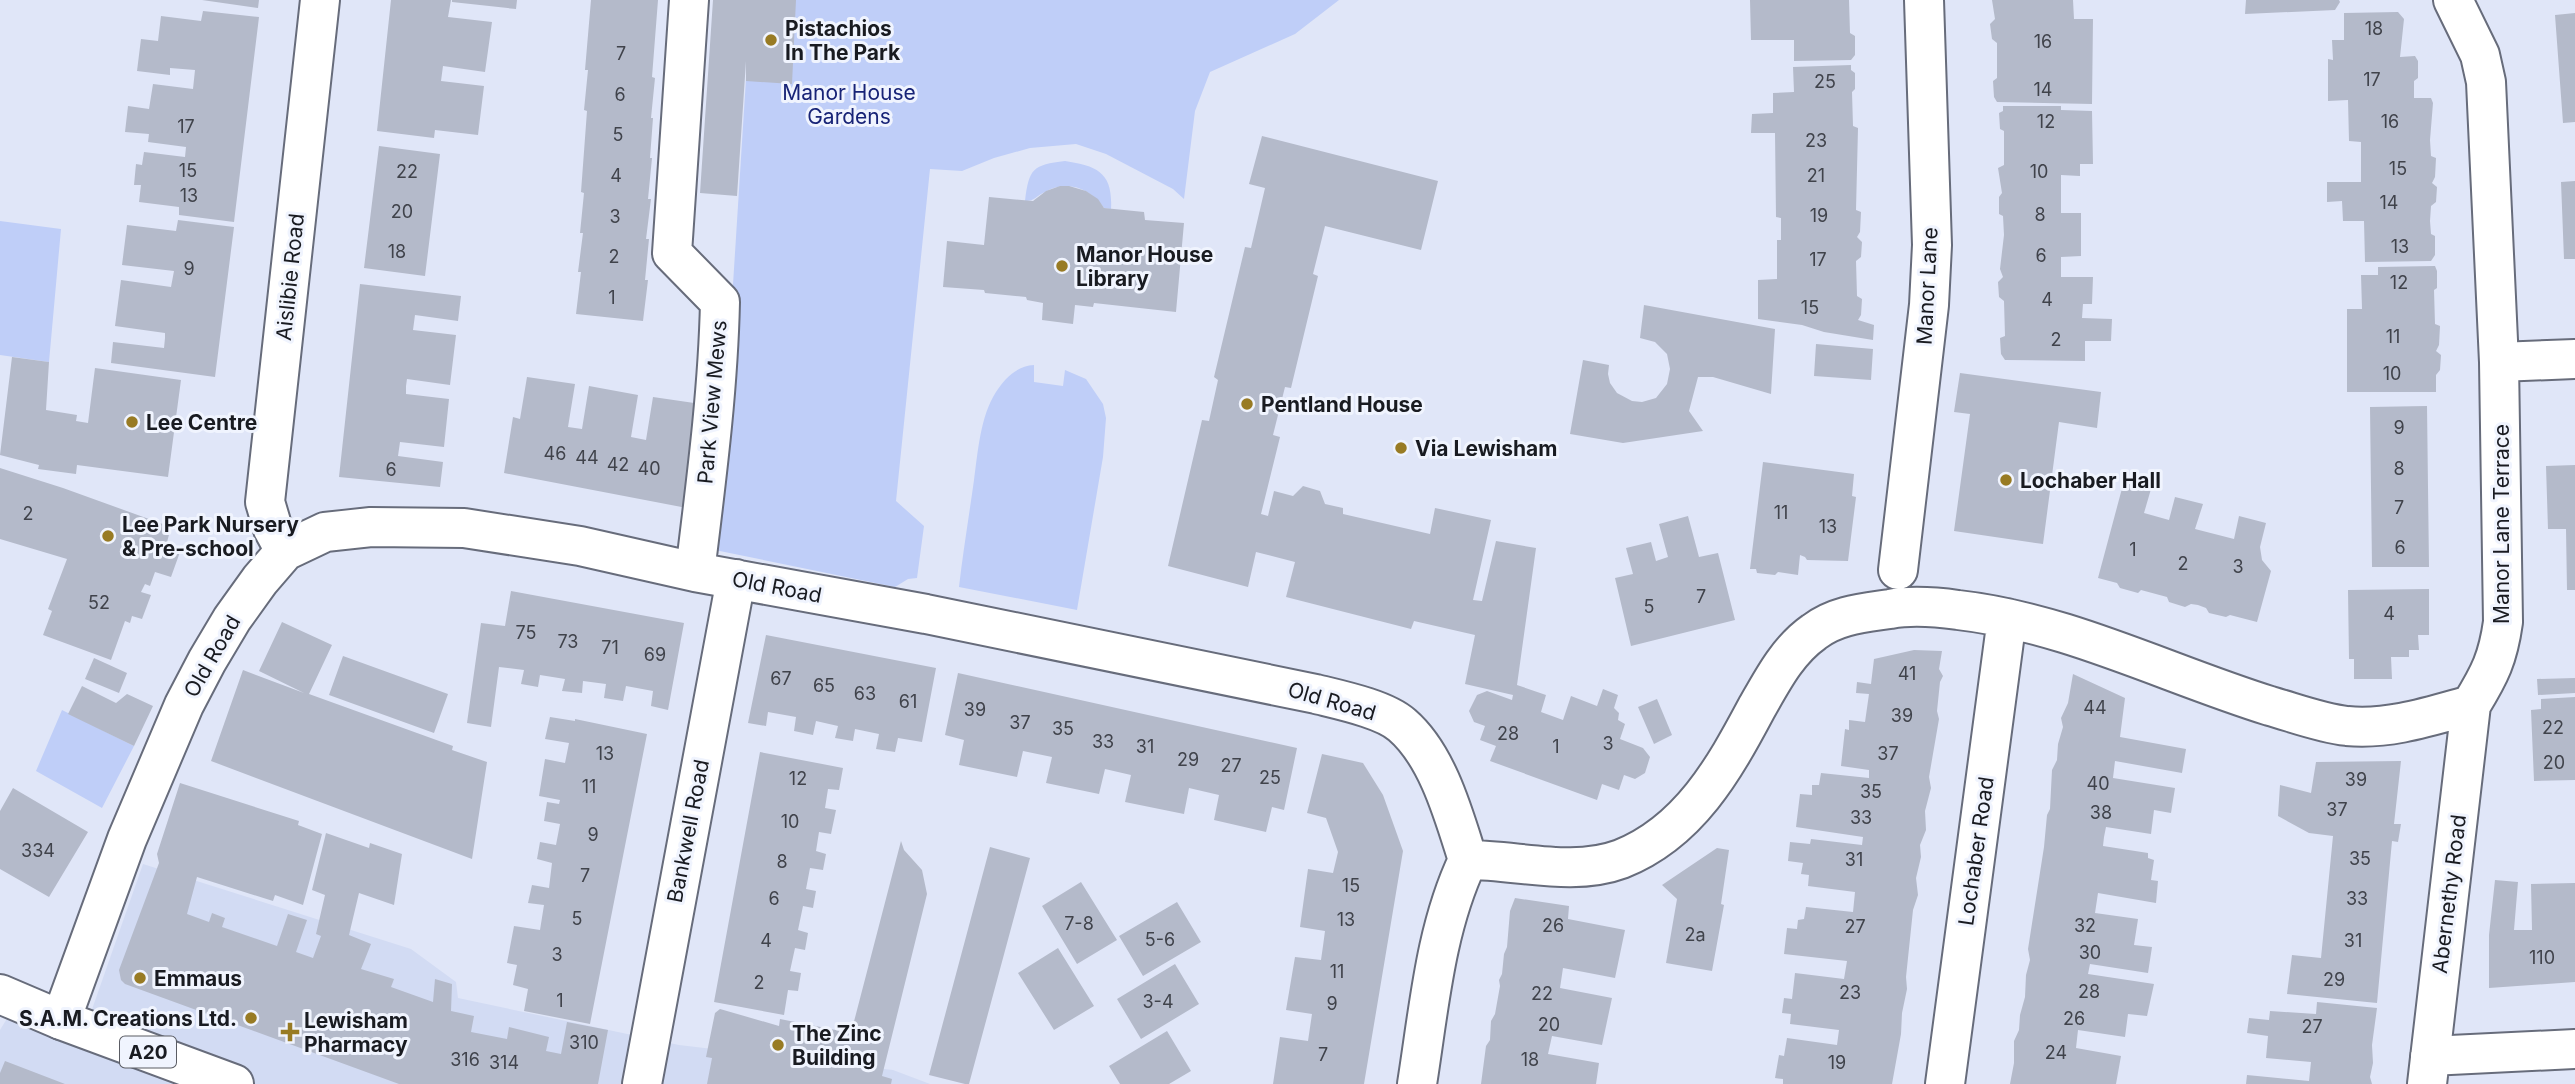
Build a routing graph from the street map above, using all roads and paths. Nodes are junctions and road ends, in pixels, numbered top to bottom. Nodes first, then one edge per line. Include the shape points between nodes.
1 (320, 0) edge
2 (689, 0) edge
3 (1924, 0) edge
4 (2453, 0) edge
5 (2575, 359) edge
6 (2499, 362) junction
7 (285, 551) junction
8 (1898, 570) dead end
9 (695, 572) junction
10 (736, 579) junction
11 (2007, 618) junction
12 (2471, 705) junction
13 (1468, 860) junction
14 (0, 995) edge
15 (61, 1020) junction
16 (2575, 1049) edge
17 (2429, 1070) edge
18 (234, 1084) edge
19 (642, 1084) edge
20 (1417, 1084) edge
21 (1944, 1084) edge

1 - 7 main road, Aislibie Road via 265,502
2 - 9 main road, Park View Mews via 672,253 720,302
3 - 8 main road, Manor Lane via 1929,305
4 - 6 main road, Manor Lane Terrace via 2480,55 2486,82
5 - 6 main road
6 - 12 main road, Manor Lane Terrace via 2503,622 2494,663
7 - 9 main road, Old Road via 325,532 371,527 464,528 580,546
7 - 15 main road, Old Road via 232,619 184,705 127,839
9 - 10 main road, Old Road
10 - 13 main road, Old Road via 1085,646 1366,707 1401,724 1432,762
10 - 19 main road, Bankwell Road
11 - 12 main road via 2084,640 2237,696 2348,726 2396,725
11 - 13 main road via 1938,608 1895,608 1832,621 1797,645 1780,667 1734,751 1699,802 1645,847 1595,866
11 - 21 main road, Lochaber Road
12 - 17 main road, Abernethy Road
13 - 20 main road via 1453,891 1442,934
14 - 15 main road, A20
15 - 18 main road, A20
16 - 17 main road

